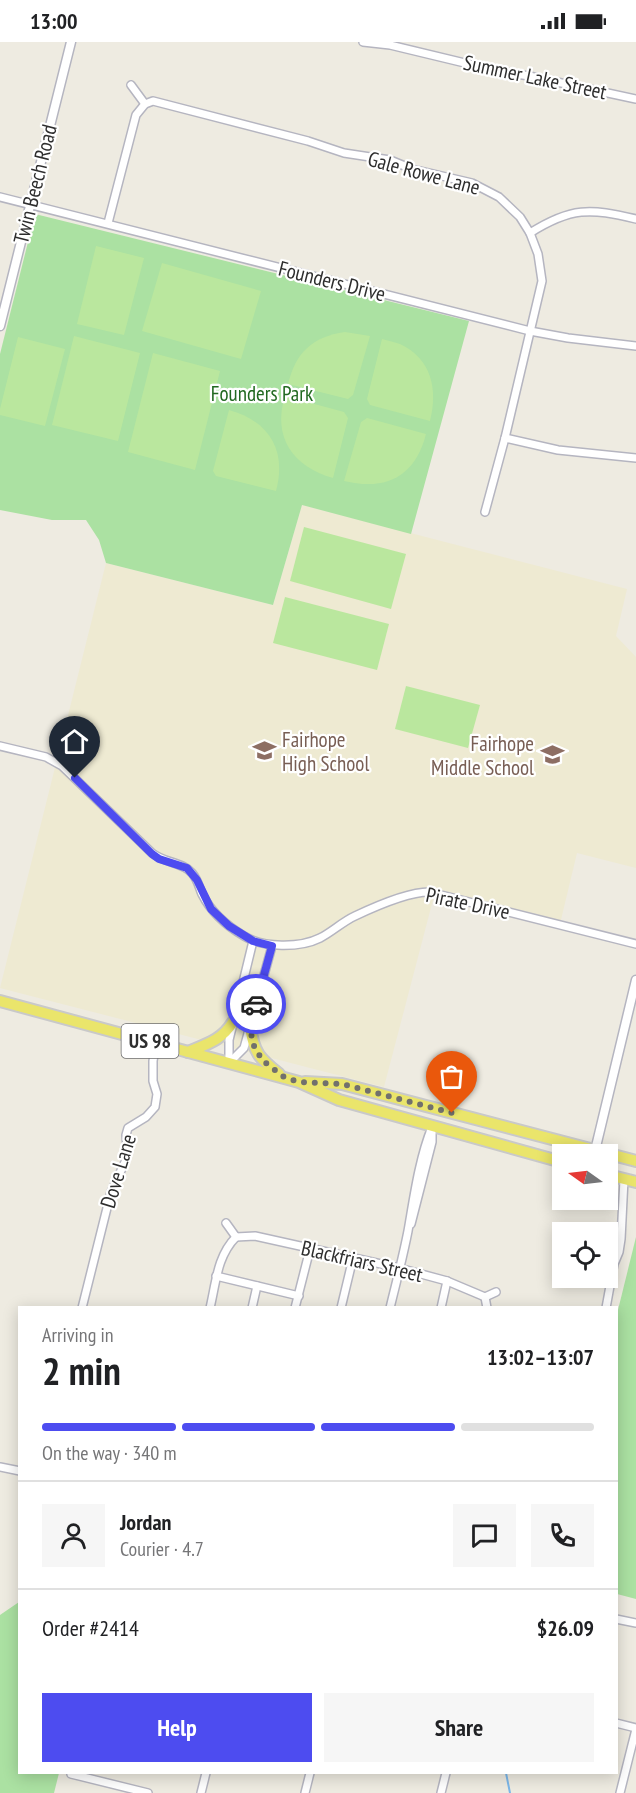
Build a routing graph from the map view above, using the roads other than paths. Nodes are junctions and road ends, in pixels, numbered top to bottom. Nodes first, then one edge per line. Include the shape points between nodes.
1 (71, 42) edge
2 (363, 42) edge
3 (131, 85) dead end
4 (636, 99) edge
5 (145, 104) junction
6 (0, 197) edge
7 (30, 206) junction
8 (636, 219) edge
9 (108, 223) junction
10 (530, 233) junction
11 (0, 326) edge
12 (530, 331) junction
13 (636, 346) edge
14 (505, 438) junction
15 (636, 458) edge
16 (485, 512) dead end
17 (0, 746) edge
18 (253, 941) junction
19 (636, 944) edge
20 (272, 946) junction
21 (636, 980) edge
22 (0, 1001) edge
23 (233, 1022) junction
24 (250, 1027) junction
25 (156, 1043) junction
26 (188, 1052) junction
27 (228, 1062) junction
28 (284, 1077) junction
29 (299, 1082) junction
30 (432, 1127) junction
31 (561, 1144) edge
32 (596, 1144) edge
33 (618, 1158) edge
34 (552, 1159) edge
35 (636, 1161) edge
36 (618, 1177) edge
37 (624, 1179) junction
38 (636, 1182) edge
39 (226, 1223) dead end
40 (236, 1237) junction
41 (310, 1249) junction
42 (353, 1258) junction
43 (399, 1268) junction
44 (216, 1276) junction
45 (447, 1281) junction
46 (257, 1286) junction
47 (496, 1292) dead end
48 (298, 1296) junction
49 (485, 1297) junction
50 (82, 1306) edge
51 (210, 1306) edge
52 (252, 1306) edge
53 (296, 1306) edge
54 (341, 1306) edge
55 (390, 1306) edge
56 (441, 1306) edge
57 (487, 1306) edge
58 (606, 1306) edge
59 (0, 1467) edge
60 (18, 1471) edge
61 (618, 1619) edge
62 (636, 1623) edge
63 (618, 1724) edge
64 (636, 1728) edge
65 (71, 1774) edge
66 (101, 1774) edge
67 (206, 1774) edge
68 (310, 1774) edge
69 (446, 1774) edge
70 (99, 1781) junction
71 (148, 1793) edge
72 (201, 1793) edge
73 (305, 1793) edge
74 (441, 1793) edge
75 (620, 1793) edge

1 - 7 street, Twin Beech Road
2 - 4 street, Summer Lake Street
3 - 5 street
5 - 9 street via 136,115
5 - 10 street, Gale Rowe Lane via 159,102 344,153 390,159 412,169 472,183 510,206
6 - 7 street, Founders Drive
7 - 9 street, Founders Drive
7 - 11 street, Twin Beech Road
8 - 10 street via 605,212 580,213 550,220
9 - 12 street, Founders Drive
10 - 12 street, Gale Rowe Lane via 542,281
12 - 13 street, Founders Drive
12 - 14 street, Gale Rowe Lane
14 - 15 street via 558,450
14 - 16 street, Gale Rowe Lane
17 - 18 street, Pirate Drive via 46,757 62,766 152,854 187,868 211,909
18 - 20 street, Pirate Drive
18 - 23 street
19 - 20 street, Pirate Drive via 425,892 354,916 318,939
20 - 24 street
21 - 32 street
22 - 25 main road, US 98
23 - 26 main road via 226,1033
23 - 27 street
24 - 27 street via 244,1048
24 - 28 main road via 257,1054
25 - 26 main road, US 98
25 - 50 street, Dove Lane via 155,1107 128,1128 126,1155 111,1192
26 - 27 main road, US 98
27 - 28 main road, US 98
28 - 29 main road, US 98
29 - 30 main road, US 98 via 339,1100
29 - 31 main road, US 98 via 342,1084
30 - 34 main road, US 98
30 - 43 street via 432,1142
33 - 35 main road, US 98
36 - 37 main road
37 - 38 main road
37 - 58 street via 621,1239
39 - 40 street
40 - 41 street, Blackfriars Street via 255,1236
40 - 44 street via 227,1246
41 - 42 street, Blackfriars Street
41 - 48 street
42 - 43 street, Blackfriars Street
42 - 54 street
43 - 45 street, Blackfriars Street
43 - 55 street
44 - 46 street
44 - 51 street
45 - 49 street, Blackfriars Street
45 - 56 street
46 - 48 street
46 - 52 street
47 - 49 street
48 - 53 street
49 - 57 street
59 - 60 street
61 - 62 street
63 - 64 street
64 - 75 street
65 - 70 street
66 - 70 street
67 - 72 street
68 - 73 street
69 - 74 street
70 - 71 street

